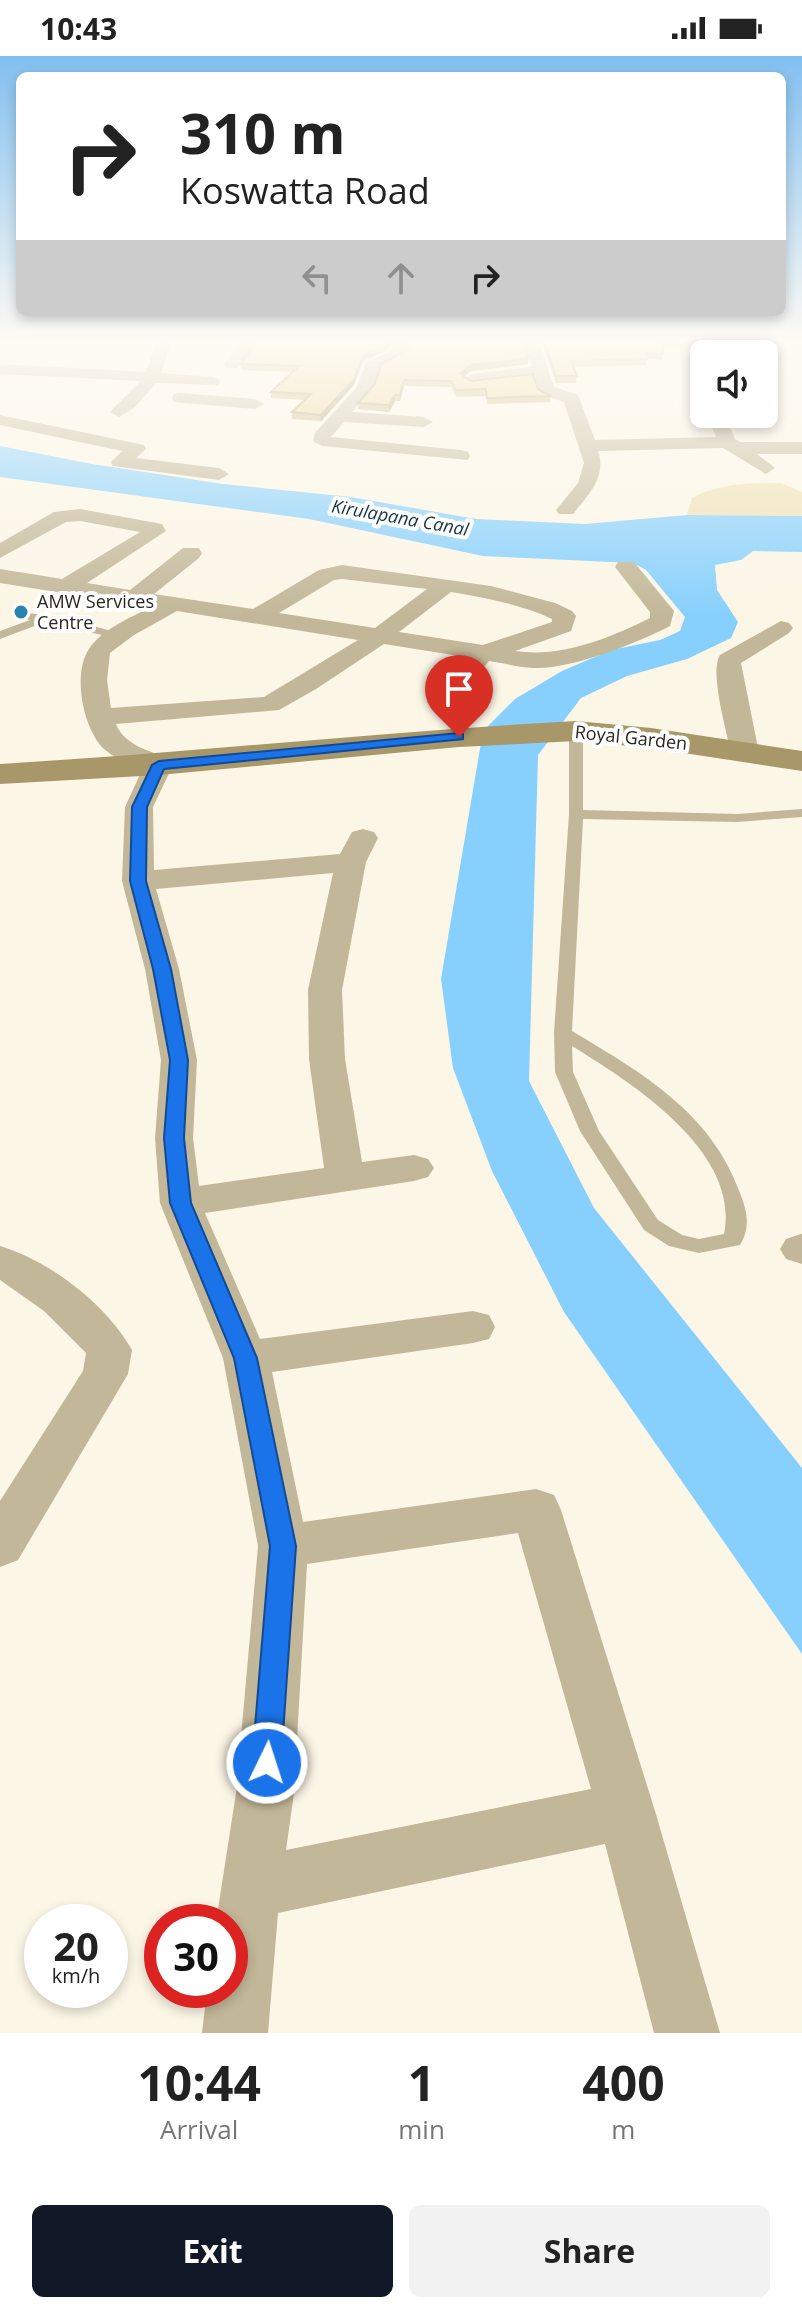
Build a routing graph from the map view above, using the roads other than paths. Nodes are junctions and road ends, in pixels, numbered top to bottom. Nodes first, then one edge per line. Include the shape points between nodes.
1 (55, 431) edge
2 (326, 431) edge
3 (582, 431) edge
4 (724, 431) edge
5 (732, 445) junction
6 (587, 446) junction
7 (796, 455) edge
8 (461, 456) dead end
9 (219, 474) dead end
10 (566, 510) dead end
11 (0, 552) edge
12 (191, 553) dead end
13 (626, 567) dead end
14 (0, 576) edge
15 (445, 586) junction
16 (65, 587) junction
17 (134, 598) junction
18 (173, 604) junction
19 (18, 615) dead end
20 (258, 616) junction
21 (47, 618) junction
22 (781, 628) dead end
23 (0, 635) edge
24 (119, 635) junction
25 (377, 638) junction
26 (482, 654) junction
27 (449, 701) dead end
28 (99, 717) junction
29 (568, 731) junction
30 (745, 753) junction
31 (802, 761) edge
32 (159, 765) junction
33 (7, 774) edge
34 (802, 813) edge
35 (576, 814) junction
36 (138, 881) junction
37 (563, 1033) junction
38 (414, 1168) dead end
39 (345, 1178) junction
40 (180, 1203) junction
41 (0, 1261) edge
42 (473, 1327) dead end
43 (246, 1358) junction
44 (0, 1545) edge
45 (283, 1546) junction
46 (626, 1811) junction
47 (250, 1888) junction
48 (235, 2033) edge
49 (687, 2033) edge

1 - 9 street via 137,449 120,462
2 - 8 street via 322,441 405,457
3 - 6 street
4 - 5 street
5 - 6 street
5 - 7 street
5 - 7 street via 762,465
6 - 10 street via 593,463 587,484
11 - 16 street via 61,516 155,528
12 - 17 street
13 - 26 street via 662,611 662,621 550,659
14 - 16 street
15 - 20 street via 342,572 327,575
15 - 25 street
15 - 26 street via 528,602 564,616 563,626
16 - 17 street
17 - 18 street
18 - 20 street
18 - 24 street
19 - 21 lane
20 - 25 street
21 - 23 lane
21 - 24 lane
22 - 30 street via 729,660
24 - 28 street via 97,652
25 - 26 street
25 - 28 street via 270,704
26 - 27 street
28 - 32 street via 110,740
29 - 30 street, Royal Garden
29 - 32 street, Royal Garden
29 - 35 lane
30 - 31 street, Royal Garden
32 - 33 street, Royal Garden
32 - 36 street via 139,807
34 - 35 lane via 737,818
35 - 37 lane
36 - 39 street via 357,850 325,990 327,1059
36 - 40 street via 179,1060 174,1138
37 - 37 lane via 635,1077 690,1123 722,1170 738,1215 733,1240 699,1246 676,1241 651,1225 590,1131 564,1072
38 - 39 street
39 - 40 street
40 - 43 street
41 - 44 street via 18,1269 96,1331 109,1350 105,1374
42 - 43 street
43 - 45 street
45 - 46 street via 536,1510
45 - 47 street via 265,1793
46 - 47 street
46 - 49 street
47 - 48 street

